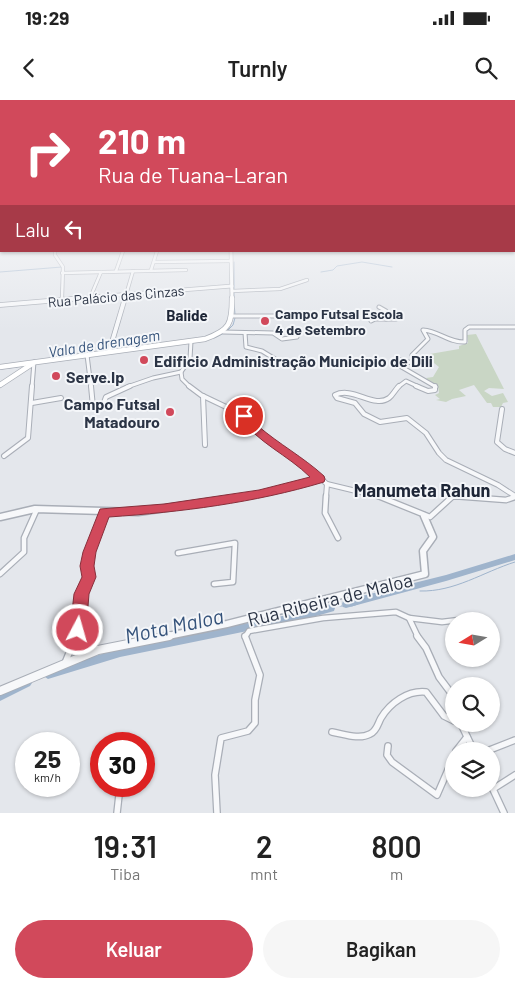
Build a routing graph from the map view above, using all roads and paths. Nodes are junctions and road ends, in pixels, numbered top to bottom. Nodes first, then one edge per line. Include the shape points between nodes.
1 (61, 263) edge
2 (119, 263) edge
3 (154, 263) edge
4 (232, 263) edge
5 (152, 270) junction
6 (186, 270) dead end
7 (133, 271) junction
8 (101, 272) junction
9 (116, 272) junction
10 (62, 273) junction
11 (307, 280) dead end
12 (233, 289) junction
13 (126, 295) junction
14 (90, 298) junction
15 (62, 300) junction
16 (0, 305) edge
17 (379, 307) dead end
18 (232, 316) junction
19 (238, 316) joint
20 (284, 316) dead end
21 (386, 319) junction
22 (396, 319) dead end
23 (371, 321) dead end
24 (515, 327) edge
25 (225, 333) junction
26 (244, 333) junction
27 (295, 333) dead end
28 (191, 342) junction
29 (109, 352) junction
30 (87, 358) junction
31 (280, 362) dead end
32 (35, 365) junction
33 (0, 367) edge
34 (181, 372) junction
35 (0, 385) edge
36 (203, 396) junction
37 (61, 398) dead end
38 (32, 403) junction
39 (502, 409) dead end
40 (205, 445) dead end
41 (515, 453) edge
42 (4, 456) dead end
43 (320, 479) junction
44 (328, 484) junction
45 (515, 497) edge
46 (230, 499) joint
47 (37, 509) junction
48 (104, 512) junction
49 (424, 516) junction
50 (0, 517) edge
51 (338, 538) dead end
52 (178, 553) dead end
53 (0, 574) edge
54 (214, 584) dead end
55 (409, 618) junction
56 (445, 622) edge
57 (65, 663) junction
58 (445, 685) edge
59 (0, 691) edge
60 (445, 716) edge
61 (332, 732) dead end
62 (465, 732) edge
63 (467, 737) junction
64 (515, 740) edge
65 (463, 742) edge
66 (470, 742) edge
67 (388, 746) dead end
68 (500, 746) edge
69 (515, 775) edge
70 (445, 778) edge
71 (500, 783) edge
72 (119, 797) edge
73 (497, 797) edge
74 (117, 813) edge
75 (217, 813) edge
76 (504, 813) edge

1 - 10 street
2 - 9 street
3 - 5 street
4 - 12 main road
5 - 6 street
5 - 7 street
7 - 9 street
7 - 13 street
8 - 9 street
8 - 10 street
8 - 14 street
10 - 15 street
11 - 12 street via 280,289
12 - 13 street, Rua Palácio das Cinzas
12 - 18 main road
13 - 14 street, Rua Palácio das Cinzas
13 - 29 street
14 - 15 street, Rua Palácio das Cinzas
15 - 16 street, Rua Palácio das Cinzas
17 - 21 street via 386,311
18 - 19 street
18 - 25 main road
19 - 20 street
21 - 22 street
21 - 23 street
24 - 45 street via 469,327 465,342 456,344 430,330 423,330 428,338 412,355 424,360 424,364 398,359 394,362 432,383 435,390 428,391 406,381 400,383 390,398 381,401 351,394 335,395 355,403 375,421 385,423 407,418 430,437 437,451 447,460 497,484
25 - 26 street
25 - 28 main road
26 - 27 street via 273,333 282,339 296,337
26 - 31 street via 246,347 262,351
28 - 29 main road
28 - 34 street via 190,359
29 - 30 main road
30 - 32 main road
30 - 34 street via 93,406 103,404 106,397 120,391
32 - 33 main road
32 - 35 main road
32 - 38 street
34 - 36 street via 185,383
36 - 40 street
36 - 43 street via 244,416 253,428
37 - 38 street
38 - 42 street via 28,438
39 - 41 street via 497,442
43 - 44 street
43 - 46 street
44 - 49 street via 373,494
44 - 51 street via 325,513
45 - 49 street via 506,500 453,496 437,514
46 - 48 street via 138,512
47 - 48 street
47 - 50 street
47 - 53 street via 24,538 24,552
48 - 57 street via 90,552 89,577 82,594 78,630
49 - 57 street, Rua Ribeira de Maloa via 433,537 423,552 425,574 227,624 98,650
52 - 54 street via 236,543 233,582
55 - 56 street
55 - 58 street
55 - 75 street via 396,612 344,615 266,627 245,634 260,675 255,723 248,731 220,738
57 - 59 street, Rua Ribeira de Maloa
60 - 61 street via 426,692 420,690 386,710 371,734 347,736
62 - 63 street
63 - 65 street
63 - 66 street
64 - 68 street
67 - 70 street via 392,762 438,795
69 - 71 street
72 - 74 street
73 - 76 street

